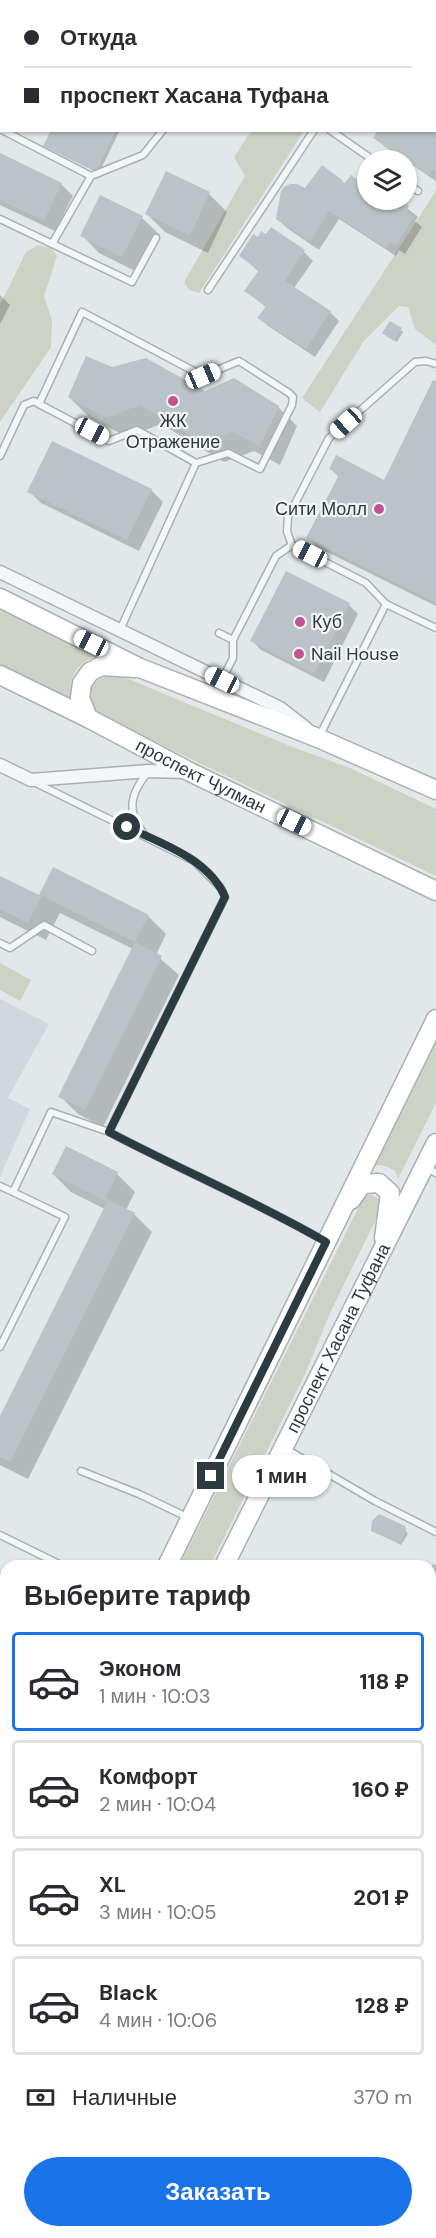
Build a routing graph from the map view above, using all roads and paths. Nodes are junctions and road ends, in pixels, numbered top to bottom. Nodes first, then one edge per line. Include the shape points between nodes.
1 (5, 132) edge
2 (161, 132) edge
3 (313, 132) edge
4 (333, 132) edge
5 (359, 150) edge
6 (91, 176) junction
7 (0, 219) edge
8 (156, 238) dead end
9 (52, 244) junction
10 (207, 290) dead end
11 (436, 364) edge
12 (39, 404) junction
13 (0, 456) edge
14 (196, 463) junction
15 (292, 545) junction
16 (0, 572) edge
17 (0, 598) edge
18 (386, 604) junction
19 (436, 628) edge
20 (120, 630) junction
21 (219, 633) dead end
22 (234, 640) junction
23 (140, 668) junction
24 (0, 675) edge
25 (222, 680) junction
26 (88, 718) junction
27 (318, 738) junction
28 (0, 765) edge
29 (149, 771) junction
30 (190, 772) junction
31 (31, 780) junction
32 (436, 789) edge
33 (146, 837) junction
34 (436, 891) edge
35 (0, 943) edge
36 (92, 951) dead end
37 (436, 1018) edge
38 (109, 1132) junction
39 (436, 1143) edge
40 (430, 1170) edge
41 (0, 1186) edge
42 (13, 1192) junction
43 (329, 1234) junction
44 (382, 1252) junction
45 (0, 1347) edge
46 (283, 1447) junction
47 (81, 1471) dead end
48 (190, 1519) junction
49 (436, 1532) edge
50 (0, 1535) edge
51 (51, 1560) edge
52 (170, 1560) edge
53 (227, 1560) edge

1 - 6 lane
2 - 6 lane via 143,155
3 - 10 lane
4 - 5 lane
6 - 9 lane
7 - 9 lane
8 - 9 lane via 132,282
11 - 15 lane via 415,362 329,438 288,517 287,532
12 - 13 lane via 24,405
12 - 14 lane via 109,441 137,430
12 - 14 lane via 82,312 203,376 239,361 293,397 260,469 228,453
14 - 20 lane
15 - 18 lane via 366,583
15 - 22 lane via 276,556
16 - 20 street
17 - 23 main road
18 - 19 lane
18 - 27 lane
20 - 25 street
21 - 22 lane
22 - 25 lane via 233,658
23 - 26 main road via 100,666 90,672 82,683 80,698
23 - 27 main road
24 - 26 main road, проспект Чулман
25 - 27 street via 280,708
26 - 30 main road, проспект Чулман
27 - 32 main road
28 - 31 street
29 - 30 street
29 - 31 street
29 - 33 lane via 136,786 132,804 134,822
30 - 34 main road, проспект Чулман
31 - 33 lane
33 - 38 lane via 194,861 225,897
35 - 36 lane via 10,948 44,925
37 - 43 main road
38 - 42 lane via 51,1112
38 - 43 lane via 277,1214
39 - 40 main road, проспект Хасана Туфана
40 - 44 main road, проспект Хасана Туфана
41 - 42 lane
42 - 45 lane via 65,1217
43 - 44 main road via 362,1184 379,1183 390,1193
43 - 48 main road
44 - 46 main road, проспект Хасана Туфана
46 - 49 lane via 375,1502
46 - 53 main road, проспект Хасана Туфана
47 - 48 lane
48 - 52 main road
50 - 51 lane

